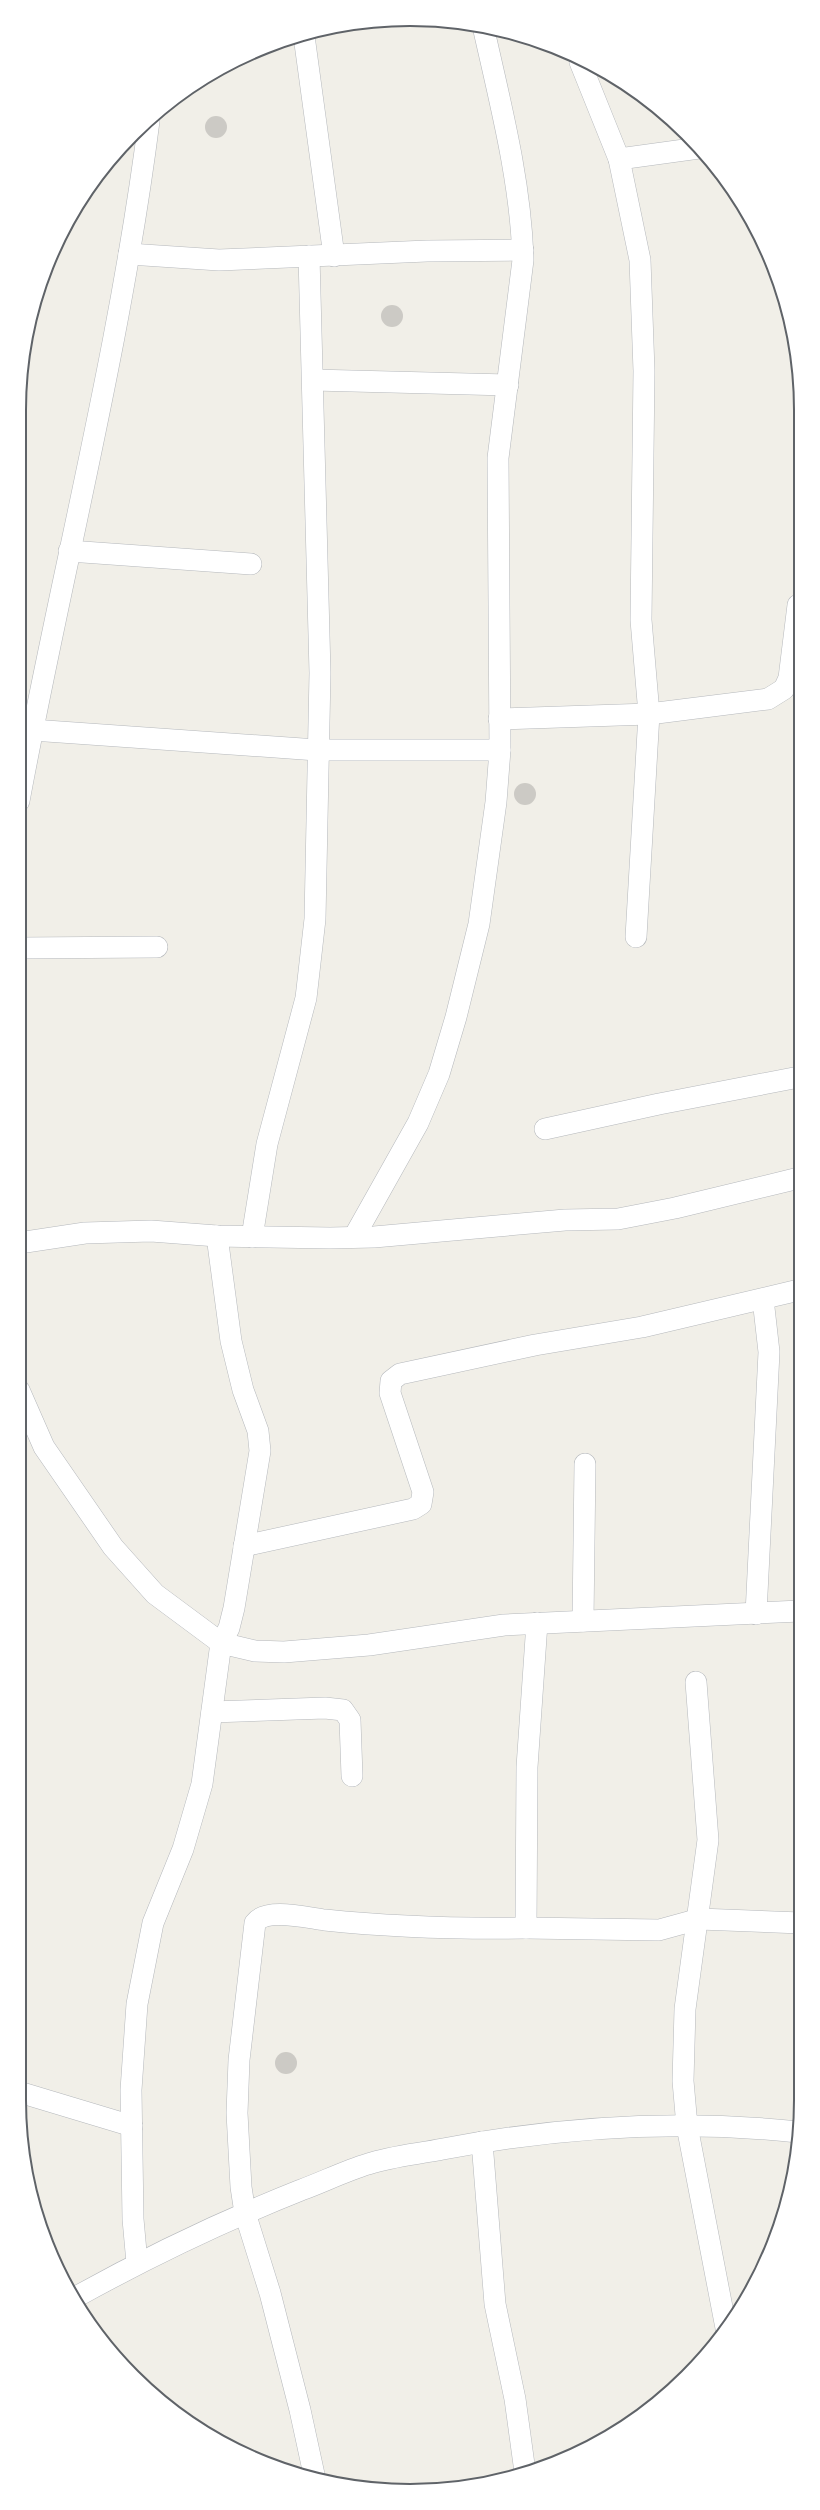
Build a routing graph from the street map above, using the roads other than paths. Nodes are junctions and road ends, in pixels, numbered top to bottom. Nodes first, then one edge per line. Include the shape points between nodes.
1 (484, 33) edge
2 (305, 41) edge
3 (582, 67) edge
4 (148, 129) edge
5 (692, 149) edge
6 (619, 159) junction
7 (523, 250) junction
8 (129, 254) junction
9 (309, 256) junction
10 (334, 256) junction
11 (313, 380) junction
12 (508, 385) junction
13 (69, 551) junction
14 (251, 564) dead end
15 (794, 637) edge
16 (649, 714) junction
17 (499, 719) junction
18 (26, 728) edge
19 (317, 750) junction
20 (500, 750) junction
21 (636, 937) dead end
22 (157, 947) dead end
23 (26, 948) edge
24 (794, 1078) edge
25 (545, 1129) dead end
26 (794, 1179) edge
27 (217, 1236) junction
28 (252, 1237) junction
29 (354, 1238) junction
30 (26, 1242) edge
31 (794, 1291) edge
32 (763, 1299) junction
33 (26, 1406) edge
34 (585, 1464) dead end
35 (244, 1546) junction
36 (794, 1611) edge
37 (756, 1614) junction
38 (583, 1621) junction
39 (536, 1623) junction
40 (221, 1642) junction
41 (696, 1682) dead end
42 (212, 1712) junction
43 (352, 1776) dead end
44 (699, 1919) junction
45 (794, 1923) edge
46 (526, 1928) junction
47 (26, 2094) edge
48 (132, 2126) junction
49 (687, 2126) junction
50 (792, 2131) edge
51 (482, 2142) junction
52 (245, 2212) junction
53 (137, 2263) junction
54 (79, 2295) edge
55 (724, 2320) edge
56 (524, 2467) edge
57 (313, 2472) edge

1 - 7 street via 511,164 522,228
2 - 10 street
3 - 6 street
4 - 8 street
5 - 6 street
6 - 16 street via 640,260 644,371 641,620
7 - 10 street via 427,251
7 - 12 street
8 - 9 street via 219,260
8 - 13 street via 103,402
9 - 10 street
9 - 11 street
11 - 12 street
11 - 19 street via 320,673
12 - 17 street via 498,458
13 - 14 street
13 - 18 street
15 - 16 street via 789,678 778,695 757,701
16 - 17 street
16 - 21 street
17 - 20 street
18 - 19 street
19 - 20 street
19 - 28 street via 315,919 306,998 267,1144
20 - 29 street via 496,802 479,924 454,1024 439,1074 418,1123
22 - 23 street
24 - 25 street
26 - 29 street via 618,1219 565,1220
27 - 28 street
27 - 30 street via 151,1231 85,1233
27 - 35 street via 230,1341 243,1390 258,1431 260,1451
28 - 29 street
31 - 32 street
32 - 35 street via 400,1374 391,1381 390,1393 423,1492 421,1504 413,1509
32 - 37 street via 768,1352
33 - 40 street via 44,1447 113,1547 155,1594
34 - 38 street
35 - 40 street via 234,1608 229,1628
36 - 37 street
37 - 38 street
38 - 39 street
39 - 40 street via 497,1626 369,1645 284,1652 255,1651
39 - 46 street via 527,1767
40 - 42 street
41 - 44 street via 708,1840
42 - 43 street via 325,1708 343,1710 350,1720
42 - 48 street via 202,1784 184,1849 153,1923 137,2004 131,2090
44 - 45 street
44 - 46 street via 659,1930
44 - 49 street via 685,2009 683,2081
46 - 52 street via 450,1929 371,1925 278,1914 257,1919 253,1927 238,2060 238,2152
47 - 48 street
48 - 53 street via 133,2219
49 - 50 street
49 - 51 street via 580,2128
49 - 55 street
51 - 52 street via 368,2164
51 - 56 street via 495,2304 515,2399
52 - 53 street
52 - 57 street via 270,2293
53 - 54 street

